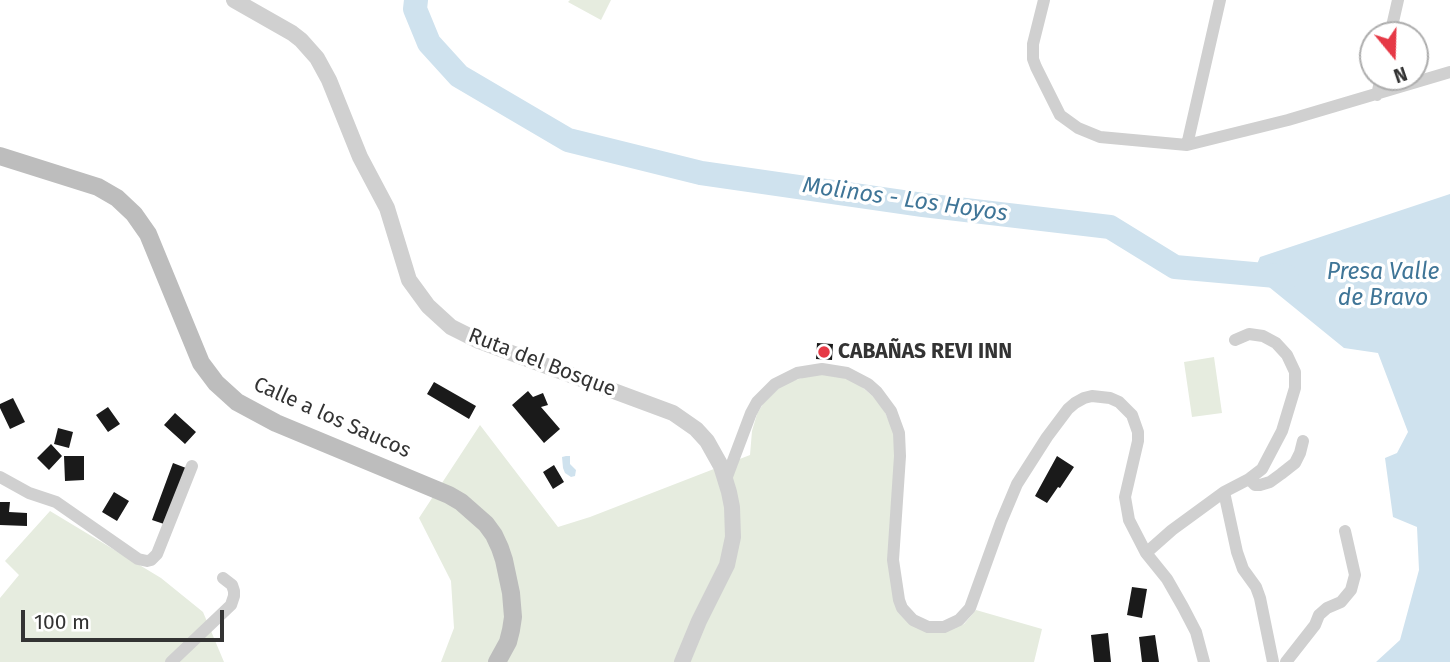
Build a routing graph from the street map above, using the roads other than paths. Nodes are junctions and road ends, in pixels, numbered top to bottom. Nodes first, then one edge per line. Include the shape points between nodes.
1 (234, 0) edge
2 (1044, 0) edge
3 (1220, 0) edge
4 (1398, 0) edge
5 (1393, 21) edge
6 (1450, 72) edge
7 (1378, 91) edge
8 (1377, 95) junction
9 (1187, 145) junction
10 (0, 156) edge
11 (1235, 340) dead end
12 (1303, 441) dead end
13 (192, 466) dead end
14 (0, 477) edge
15 (1249, 480) junction
16 (725, 483) junction
17 (1224, 492) junction
18 (1345, 531) dead end
19 (1146, 553) junction
20 (223, 578) dead end
21 (172, 662) edge
22 (497, 662) edge
23 (682, 662) edge
24 (1205, 662) edge
25 (1273, 662) edge
26 (1286, 662) edge

1 - 16 street, Ruta del Bosque via 292,33 324,69 360,157 387,208 409,280 428,306 451,327 479,341 660,407 685,421 715,453
2 - 9 street via 1033,60 1060,115 1077,128 1100,136
3 - 9 street
4 - 5 street
6 - 8 street
7 - 8 street
8 - 9 street
10 - 22 main road, Calle a los Saucos via 97,187 134,214 148,234 201,363 231,397 276,423 449,495 486,524 500,548 513,617 508,642
11 - 15 street via 1249,334 1263,336 1287,355 1295,372 1282,431 1262,469
12 - 15 street via 1295,463 1270,482 1255,485
13 - 14 street via 156,554 147,561 56,502
15 - 17 street
16 - 19 street via 751,413 775,384 797,373 822,369 847,373 868,384 885,401 899,433 893,560 899,600 913,620 928,627 944,627 970,608 1017,484 1047,437 1075,403 1101,396 1119,402 1136,423 1138,441 1125,496 1129,520
16 - 23 street, Ruta del Bosque via 732,507 731,551
17 - 19 street
17 - 25 street via 1237,552 1260,598
18 - 26 street via 1355,575 1351,590 1341,602 1322,611
19 - 24 street via 1183,607
20 - 21 street via 232,585 232,605

